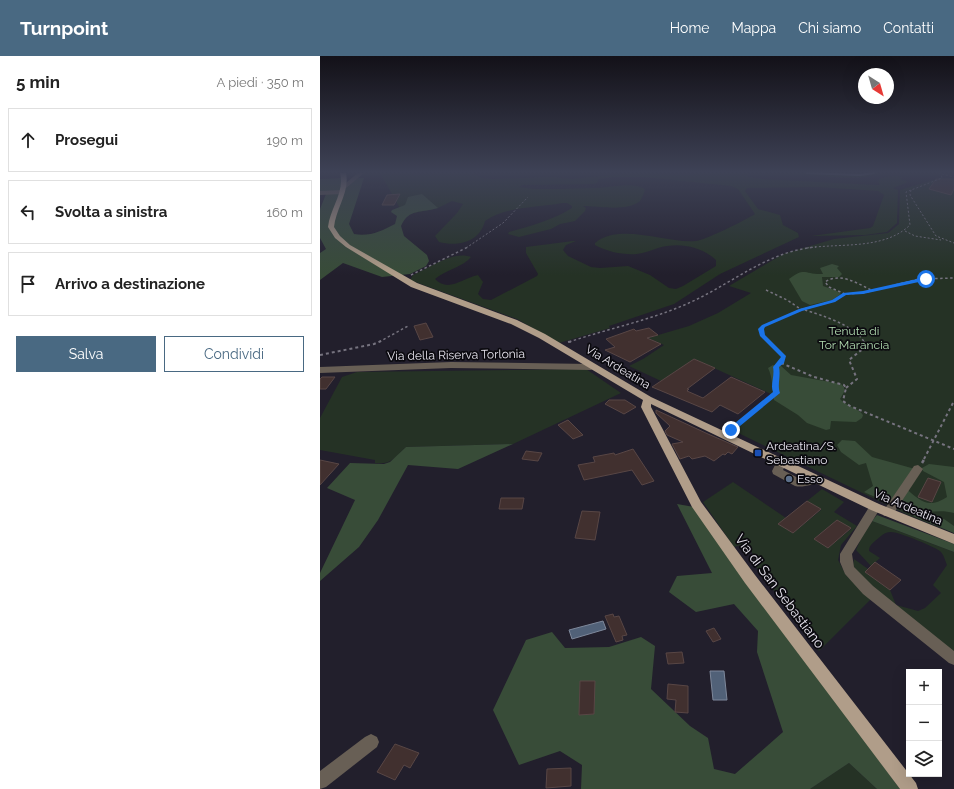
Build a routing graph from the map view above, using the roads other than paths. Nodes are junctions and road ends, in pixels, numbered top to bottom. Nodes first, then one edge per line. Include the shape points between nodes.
1 (337, 207) edge
2 (591, 367) junction
3 (320, 370) edge
4 (648, 399) junction
5 (782, 462) joint
6 (918, 469) road end
7 (817, 479) joint
8 (875, 507) junction
9 (888, 513) junction
10 (954, 539) edge
11 (954, 659) edge
12 (371, 742) dead end
13 (320, 781) edge
14 (910, 789) edge

1 - 2 main road, Via Ardeatina via 331,223 335,234 356,252 426,291 514,322
2 - 3 street, Via della Riserva Torlonia via 451,365
2 - 4 main road, Via Ardeatina
4 - 5 main road, Via Ardeatina
4 - 14 main road, Via di San Sebastiano via 646,407 696,504
5 - 7 street via 777,471 798,483
6 - 9 street
7 - 8 main road, Via Ardeatina
8 - 9 main road, Via Ardeatina
8 - 11 street via 846,554 849,570 868,590
9 - 10 main road, Via Ardeatina
12 - 13 street

